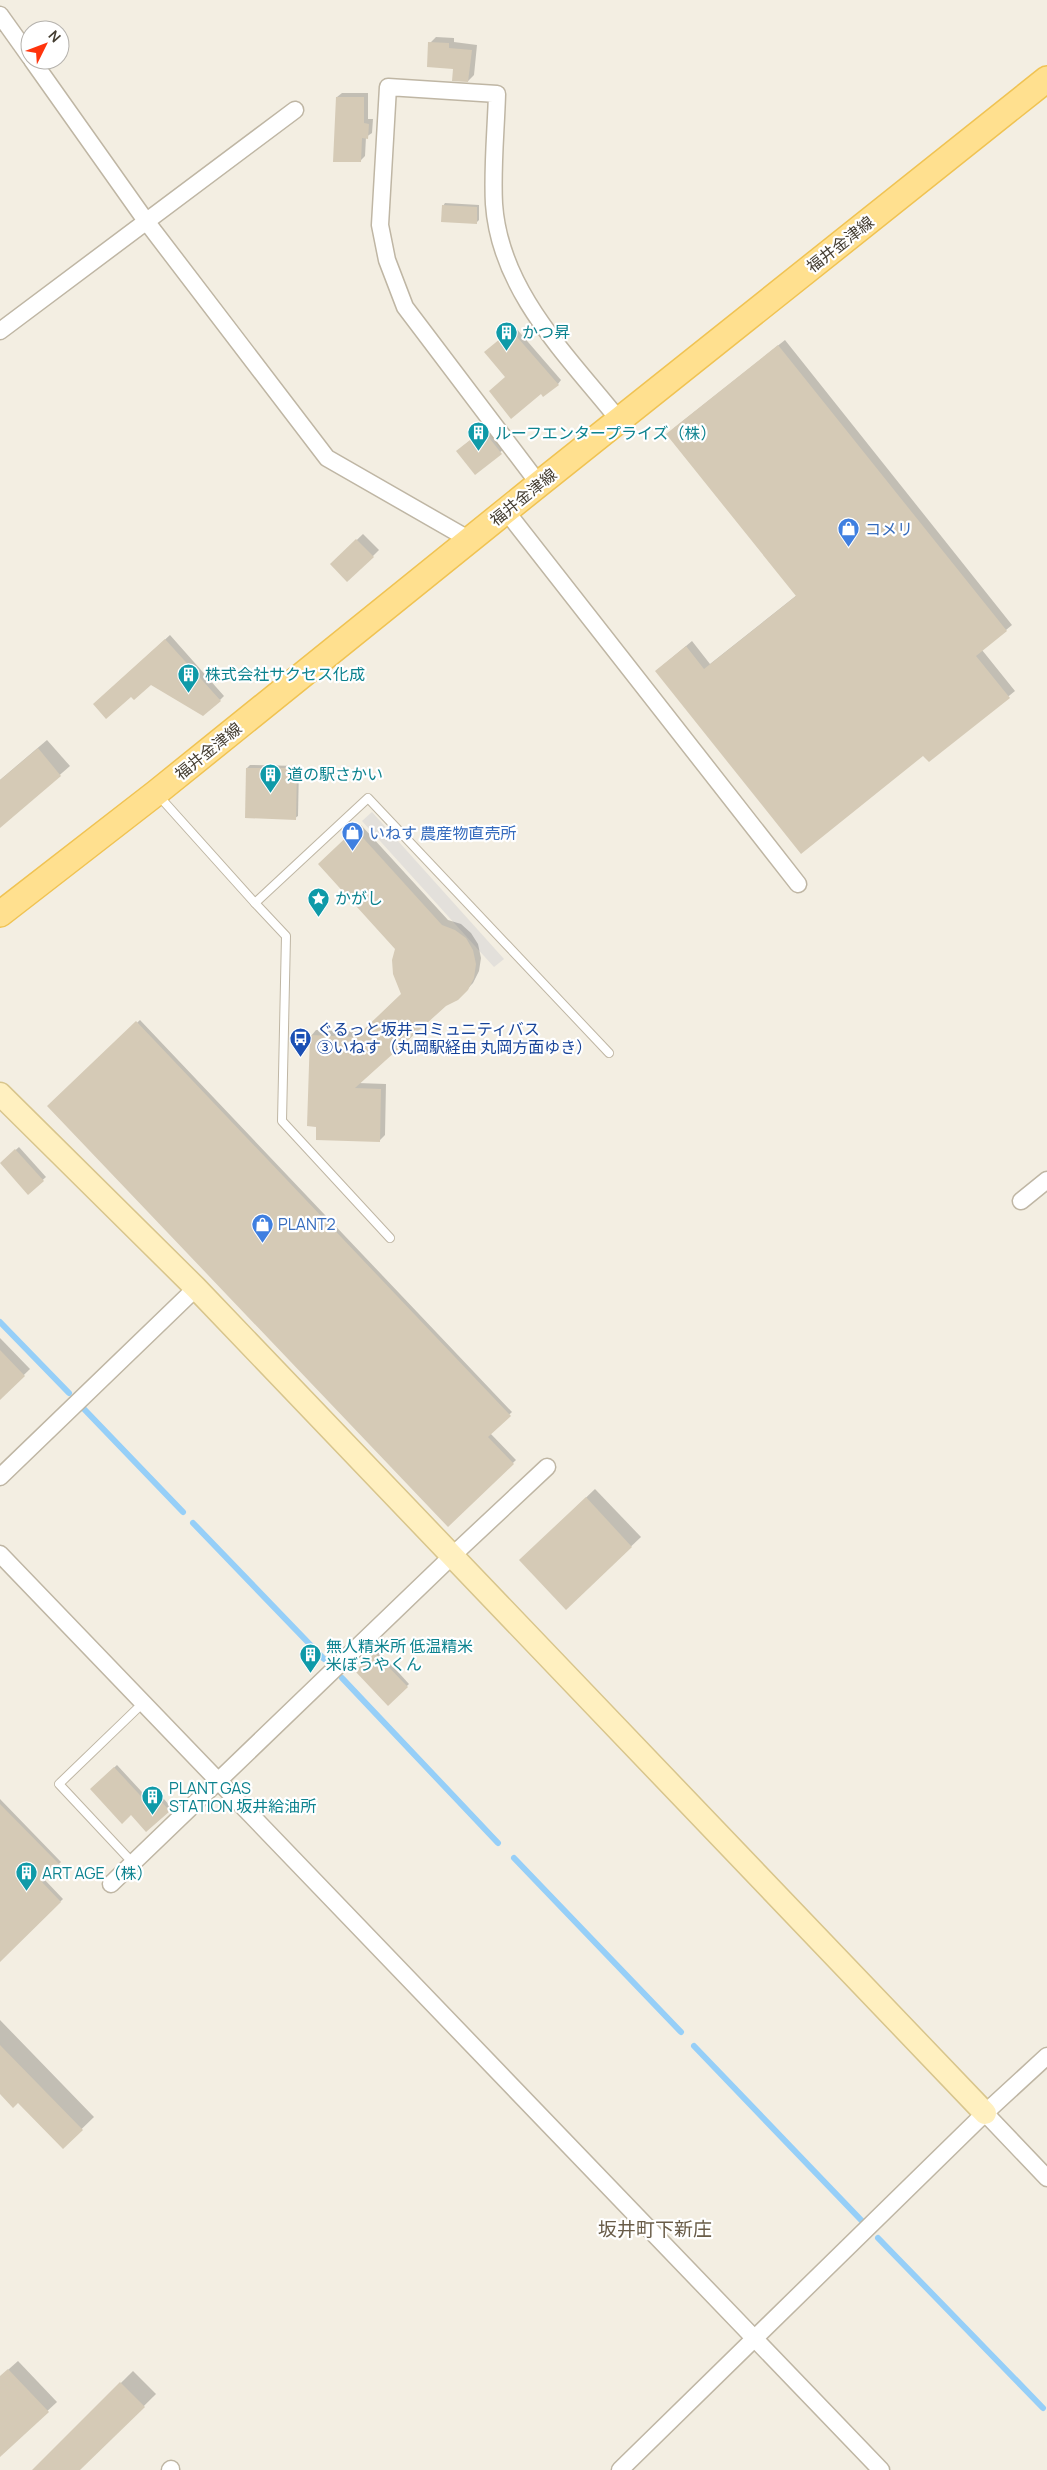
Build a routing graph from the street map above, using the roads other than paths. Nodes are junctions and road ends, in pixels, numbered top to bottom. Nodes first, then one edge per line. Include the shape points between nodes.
1 (0, 15) edge
2 (20, 43) edge
3 (39, 70) edge
4 (1047, 79) edge
5 (295, 110) dead end
6 (146, 220) junction
7 (0, 331) edge
8 (619, 420) junction
9 (539, 484) junction
10 (506, 511) junction
11 (470, 540) junction
12 (156, 793) junction
13 (798, 884) dead end
14 (255, 903) junction
15 (0, 914) edge
16 (609, 1053) dead end
17 (0, 1094) edge
18 (1047, 1180) edge
19 (1021, 1201) dead end
20 (390, 1238) dead end
21 (196, 1288) junction
22 (547, 1467) dead end
23 (0, 1477) edge
24 (0, 1554) edge
25 (452, 1556) junction
26 (143, 1703) junction
27 (217, 1781) junction
28 (132, 1862) junction
29 (111, 1884) dead end
30 (1047, 2056) edge
31 (985, 2113) junction
32 (1047, 2178) edge
33 (755, 2338) junction
34 (620, 2470) edge
35 (881, 2470) edge

1 - 2 street
3 - 6 street
4 - 8 main road, 福井金津線
5 - 6 street
6 - 7 street
6 - 11 street via 326,458
8 - 9 main road, 福井金津線
8 - 9 street via 528,307 504,257 494,204 497,94 388,87 380,225 387,260 404,307
9 - 10 main road, 福井金津線
10 - 11 main road, 福井金津線
10 - 13 street
11 - 12 main road, 福井金津線
12 - 14 lane
12 - 15 main road, 福井金津線
14 - 16 lane via 368,798
14 - 20 lane via 286,936 282,1121
17 - 21 street
18 - 19 street
21 - 23 street
21 - 25 street
22 - 25 street
24 - 26 street
25 - 27 street
25 - 31 street
26 - 27 street
26 - 28 lane via 59,1784
27 - 28 street
27 - 33 street
28 - 29 street
30 - 31 street
31 - 32 street
31 - 33 street
33 - 34 street
33 - 35 street

